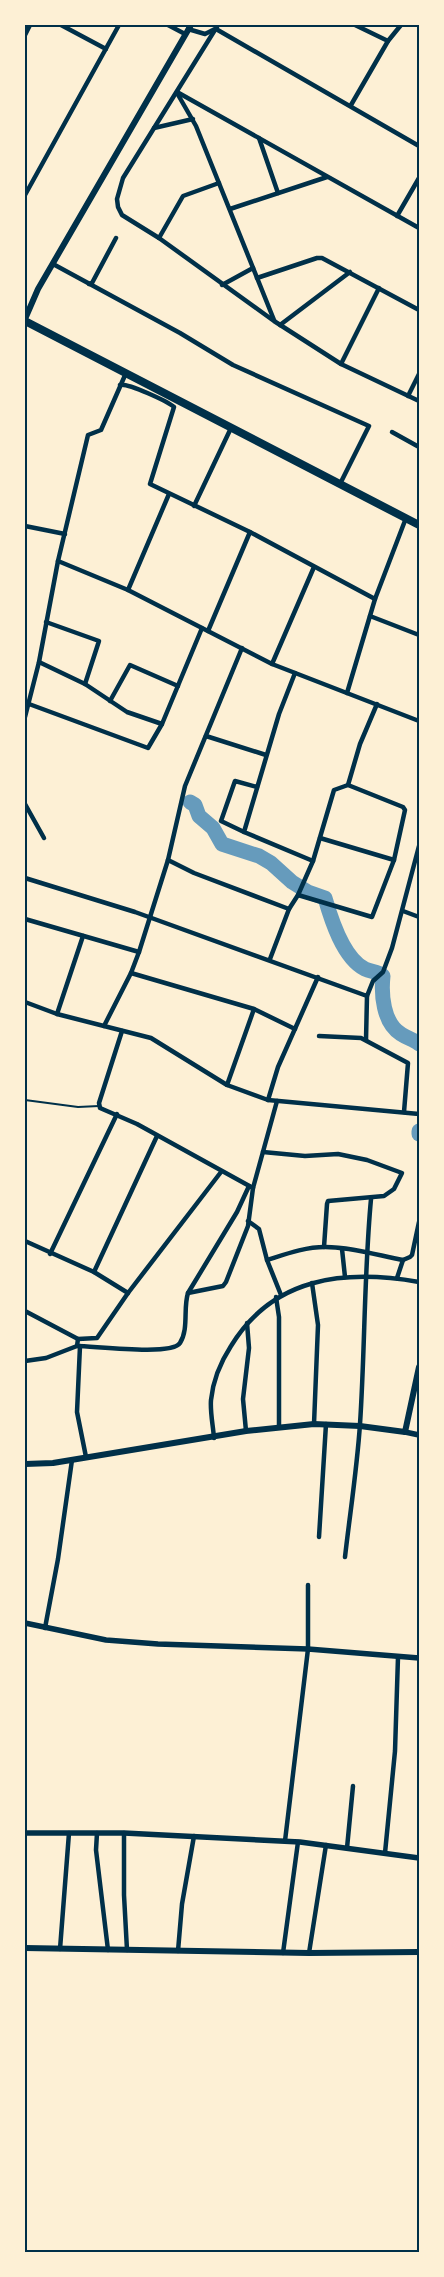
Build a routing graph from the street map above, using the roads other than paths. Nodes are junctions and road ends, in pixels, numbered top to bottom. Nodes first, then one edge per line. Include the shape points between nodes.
1 (30, 25) edge
2 (61, 25) edge
3 (119, 25) edge
4 (168, 25) edge
5 (355, 25) edge
6 (402, 25) edge
7 (216, 26) edge
8 (188, 30) edge
9 (25, 35) edge
10 (388, 41) junction
11 (106, 49) junction
12 (177, 92) junction
13 (351, 105) junction
14 (193, 119) junction
15 (154, 128) junction
16 (259, 138) junction
17 (419, 146) edge
18 (327, 176) junction
19 (419, 178) edge
20 (219, 183) junction
21 (278, 192) junction
22 (25, 195) edge
23 (230, 209) junction
24 (398, 216) junction
25 (419, 228) edge
26 (116, 238) dead end
27 (159, 238) junction
28 (53, 264) junction
29 (253, 268) junction
30 (350, 272) junction
31 (257, 278) junction
32 (89, 284) junction
33 (222, 285) junction
34 (379, 288) junction
35 (419, 310) edge
36 (25, 320) edge
37 (274, 321) junction
38 (280, 325) junction
39 (341, 364) junction
40 (126, 373) junction
41 (419, 374) edge
42 (120, 385) junction
43 (408, 396) junction
44 (419, 401) edge
45 (231, 428) junction
46 (392, 432) dead end
47 (419, 447) edge
48 (340, 484) junction
49 (169, 494) junction
50 (194, 506) junction
51 (406, 518) junction
52 (419, 525) edge
53 (25, 526) edge
54 (250, 532) junction
55 (65, 534) junction
56 (58, 561) junction
57 (314, 567) junction
58 (128, 590) junction
59 (375, 599) junction
60 (370, 616) junction
61 (46, 622) junction
62 (202, 628) junction
63 (208, 631) junction
64 (419, 635) edge
65 (242, 648) junction
66 (39, 662) junction
67 (272, 664) junction
68 (295, 673) junction
69 (85, 684) junction
70 (178, 686) junction
71 (348, 693) junction
72 (110, 701) junction
73 (29, 704) junction
74 (377, 704) junction
75 (25, 717) edge
76 (419, 721) edge
77 (162, 724) junction
78 (206, 736) junction
79 (266, 755) junction
80 (348, 785) junction
81 (257, 787) junction
82 (25, 804) edge
83 (244, 832) junction
84 (44, 838) dead end
85 (320, 838) junction
86 (419, 846) edge
87 (168, 860) junction
88 (394, 860) junction
89 (312, 861) junction
90 (25, 878) edge
91 (298, 894) junction
92 (289, 909) junction
93 (403, 911) junction
94 (419, 917) edge
95 (150, 918) junction
96 (25, 919) edge
97 (83, 936) junction
98 (139, 952) junction
99 (270, 959) junction
100 (131, 973) junction
101 (318, 977) junction
102 (367, 996) junction
103 (25, 1002) edge
104 (254, 1009) junction
105 (57, 1014) junction
106 (104, 1026) junction
107 (295, 1029) junction
108 (122, 1031) junction
109 (319, 1036) dead end
110 (366, 1040) junction
111 (227, 1085) junction
112 (25, 1100) edge
113 (268, 1100) junction
114 (276, 1101) junction
115 (99, 1105) junction
116 (404, 1112) junction
117 (117, 1114) junction
118 (418, 1114) edge
119 (157, 1136) junction
120 (263, 1152) junction
121 (221, 1172) junction
122 (251, 1187) junction
123 (371, 1199) junction
124 (248, 1221) junction
125 (419, 1222) edge
126 (418, 1229) edge
127 (25, 1241) edge
128 (324, 1247) junction
129 (342, 1249) junction
130 (413, 1250) junction
131 (419, 1251) edge
132 (366, 1252) junction
133 (50, 1254) junction
134 (267, 1260) junction
135 (402, 1260) junction
136 (94, 1272) junction
137 (365, 1275) junction
138 (345, 1277) junction
139 (397, 1278) junction
140 (419, 1282) edge
141 (312, 1283) junction
142 (128, 1293) junction
143 (188, 1293) junction
144 (278, 1296) junction
145 (25, 1311) edge
146 (247, 1323) junction
147 (78, 1339) junction
148 (78, 1346) junction
149 (25, 1360) edge
150 (419, 1366) edge
151 (314, 1424) junction
152 (326, 1424) junction
153 (360, 1426) junction
154 (279, 1427) junction
155 (246, 1431) junction
156 (405, 1432) junction
157 (419, 1435) edge
158 (214, 1438) junction
159 (86, 1457) junction
160 (72, 1460) junction
161 (25, 1464) edge
162 (319, 1537) dead end
163 (345, 1557) dead end
164 (308, 1585) dead end
165 (25, 1623) edge
166 (45, 1628) junction
167 (308, 1649) junction
168 (398, 1657) junction
169 (419, 1658) edge
170 (353, 1786) dead end
171 (69, 1832) junction
172 (124, 1833) junction
173 (25, 1834) edge
174 (97, 1834) junction
175 (194, 1836) junction
176 (285, 1841) junction
177 (298, 1842) junction
178 (326, 1845) junction
179 (347, 1848) junction
180 (385, 1853) junction
181 (419, 1858) edge
182 (25, 1948) edge
183 (60, 1949) junction
184 (108, 1950) junction
185 (127, 1950) junction
186 (178, 1951) junction
187 (419, 1952) edge
188 (283, 1953) junction
189 (309, 1953) junction

1 - 9 street
2 - 11 street
3 - 11 street
4 - 8 street
5 - 10 street
6 - 10 street
7 - 8 street via 205,34
7 - 12 street
7 - 13 street
8 - 28 main road
10 - 13 street
11 - 22 street
12 - 14 street
12 - 15 street
12 - 16 street
13 - 17 street
14 - 15 street
14 - 20 street
15 - 27 street via 123,178 117,199 122,215
16 - 18 street
16 - 21 street
18 - 21 street
18 - 24 street
19 - 24 street
20 - 23 street
20 - 27 street via 183,196
21 - 23 street
23 - 29 street
24 - 25 street
26 - 32 street
27 - 33 street
28 - 32 street
28 - 36 main road
29 - 31 street
29 - 33 street
30 - 31 street via 326,258 317,258
30 - 34 street
30 - 38 street
31 - 37 street
32 - 48 street via 233,365 369,426
33 - 37 street
34 - 35 street
34 - 39 street
36 - 40 highway
37 - 38 street
38 - 39 street
39 - 43 street
40 - 42 street
40 - 45 highway
41 - 43 street
42 - 49 street via 173,405 150,482
42 - 55 street via 101,430 88,435
43 - 44 street
45 - 48 highway
45 - 50 street
46 - 47 street
48 - 51 highway
49 - 50 street
49 - 58 street
50 - 54 street
51 - 52 highway
51 - 59 street
53 - 55 street
54 - 57 street
54 - 63 street
55 - 56 street
56 - 58 street
56 - 61 street
57 - 59 street
57 - 67 street
58 - 62 street
59 - 60 street
60 - 64 street
60 - 71 street
61 - 66 street
61 - 69 street via 99,641
62 - 63 street
62 - 70 street
63 - 65 street
65 - 67 street
65 - 78 street
66 - 69 street
66 - 73 street
67 - 68 street
68 - 71 street
68 - 79 street
69 - 72 street
70 - 72 street via 130,665
70 - 77 street
71 - 74 street
72 - 77 street via 127,712
73 - 75 street
73 - 77 street via 146,747 150,747
74 - 76 street
74 - 80 street via 360,744
78 - 79 street
78 - 87 street via 185,786
79 - 81 street
80 - 85 street via 334,790
80 - 88 street via 405,808
81 - 83 street
81 - 83 street via 234,781 221,821
82 - 84 street
83 - 89 street
85 - 88 street
85 - 89 street
86 - 93 street
87 - 92 street
87 - 95 street
88 - 91 street via 372,917
89 - 91 street
90 - 95 street
91 - 92 street
92 - 99 street
93 - 94 street
93 - 102 street via 383,972 373,981
95 - 98 street
95 - 99 street
96 - 97 street
97 - 98 street
97 - 105 street
98 - 100 street
99 - 101 street
100 - 104 street
100 - 106 street
101 - 102 street
101 - 107 street
102 - 110 street
103 - 105 street
104 - 107 street
104 - 111 street
105 - 106 street
106 - 108 street
107 - 113 street
108 - 111 street via 151,1038
108 - 115 street
109 - 110 street
110 - 116 street via 408,1063
111 - 113 street
112 - 115 lane
113 - 114 street
114 - 116 street
114 - 120 street
115 - 117 street
116 - 118 street
117 - 119 street
117 - 133 street
119 - 121 street
119 - 136 street
120 - 122 street
120 - 123 street via 305,1156 338,1154 367,1160 402,1173 394,1189
121 - 122 street
121 - 142 street
122 - 124 street
122 - 143 street
123 - 128 street via 328,1201
123 - 132 street
124 - 134 street via 259,1229
124 - 143 street via 225,1284
125 - 126 street
126 - 130 street
127 - 133 street
128 - 129 street
128 - 134 street
129 - 132 street
129 - 138 street
130 - 131 street
130 - 135 street via 410,1258
132 - 135 street
132 - 137 street
133 - 136 street
134 - 144 street
135 - 139 street
136 - 142 street
137 - 138 street
137 - 139 street
137 - 153 street
138 - 141 street
139 - 140 street
141 - 144 street
141 - 151 street via 318,1325
142 - 147 street via 97,1338
143 - 148 street via 183,1335 180,1344 174,1348 141,1350
144 - 146 street
144 - 154 street
145 - 147 street
146 - 155 street via 249,1348 243,1399
146 - 158 street via 217,1370 211,1399
147 - 148 street
148 - 149 street via 46,1358
148 - 159 street via 77,1412
150 - 156 main road
151 - 152 main road
151 - 154 main road
152 - 153 main road
152 - 162 street
153 - 156 main road
153 - 163 street
154 - 155 main road
155 - 158 main road
156 - 157 street
158 - 159 main road
159 - 160 main road
160 - 161 main road
160 - 166 street
164 - 167 street
165 - 166 street
166 - 167 street via 106,1640
167 - 168 street
167 - 176 street
168 - 169 street
168 - 180 street via 395,1752
170 - 179 street
171 - 173 street
171 - 174 street
171 - 183 street
172 - 174 street
172 - 175 street
172 - 185 street
174 - 184 street via 96,1850
175 - 176 street
175 - 186 street via 182,1904
176 - 177 street
177 - 178 street
177 - 188 street
178 - 179 street
178 - 189 street
179 - 180 street
180 - 181 street
182 - 183 main road
183 - 184 main road
184 - 185 main road
185 - 186 main road
186 - 188 main road
187 - 189 main road
188 - 189 main road

